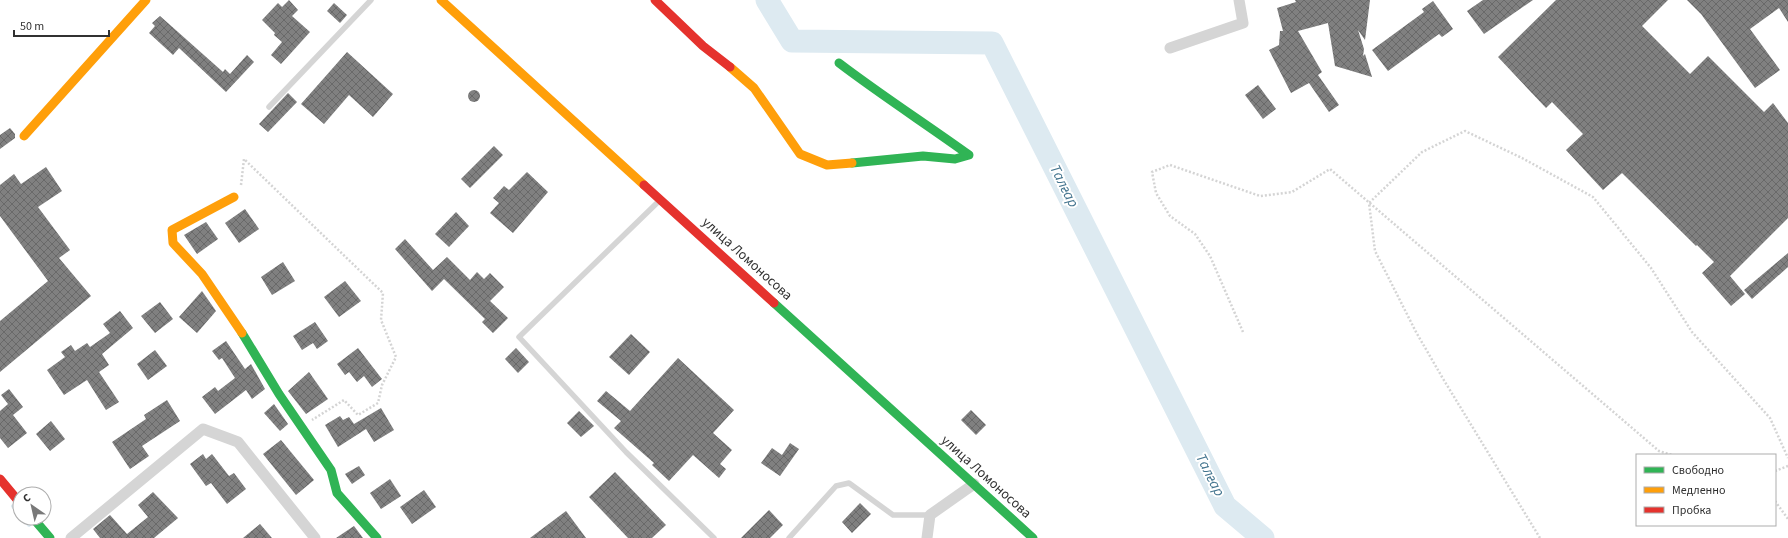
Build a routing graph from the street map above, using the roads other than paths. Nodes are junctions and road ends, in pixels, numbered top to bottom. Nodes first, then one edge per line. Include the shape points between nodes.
1 (146, 0) edge
2 (371, 0) edge
3 (441, 0) edge
4 (655, 0) edge
5 (1239, 0) edge
6 (1170, 48) dead end
7 (839, 63) dead end
8 (269, 106) dead end
9 (24, 136) dead end
10 (234, 197) road end
11 (661, 200) junction
12 (0, 479) edge
13 (974, 484) junction
14 (12, 493) edge
15 (930, 515) junction
16 (40, 526) edge
17 (50, 538) edge
18 (71, 538) edge
19 (314, 538) edge
20 (377, 538) edge
21 (714, 538) edge
22 (789, 538) edge
23 (928, 538) edge
24 (1033, 538) edge

1 - 9 street
2 - 8 lane
3 - 11 street, улица Ломоносова
4 - 7 street via 754,88 800,154 828,165 923,156 955,159 969,155
5 - 6 street via 1243,23
10 - 20 street via 172,230 173,243 202,274 253,348 279,394 331,470 336,494
11 - 13 street, улица Ломоносова
11 - 21 lane via 519,337 626,452
12 - 14 street
13 - 15 street
13 - 24 street, улица Ломоносова
15 - 22 lane via 893,515 849,483 836,486
15 - 23 street
16 - 17 street
18 - 19 street via 203,429 238,442

